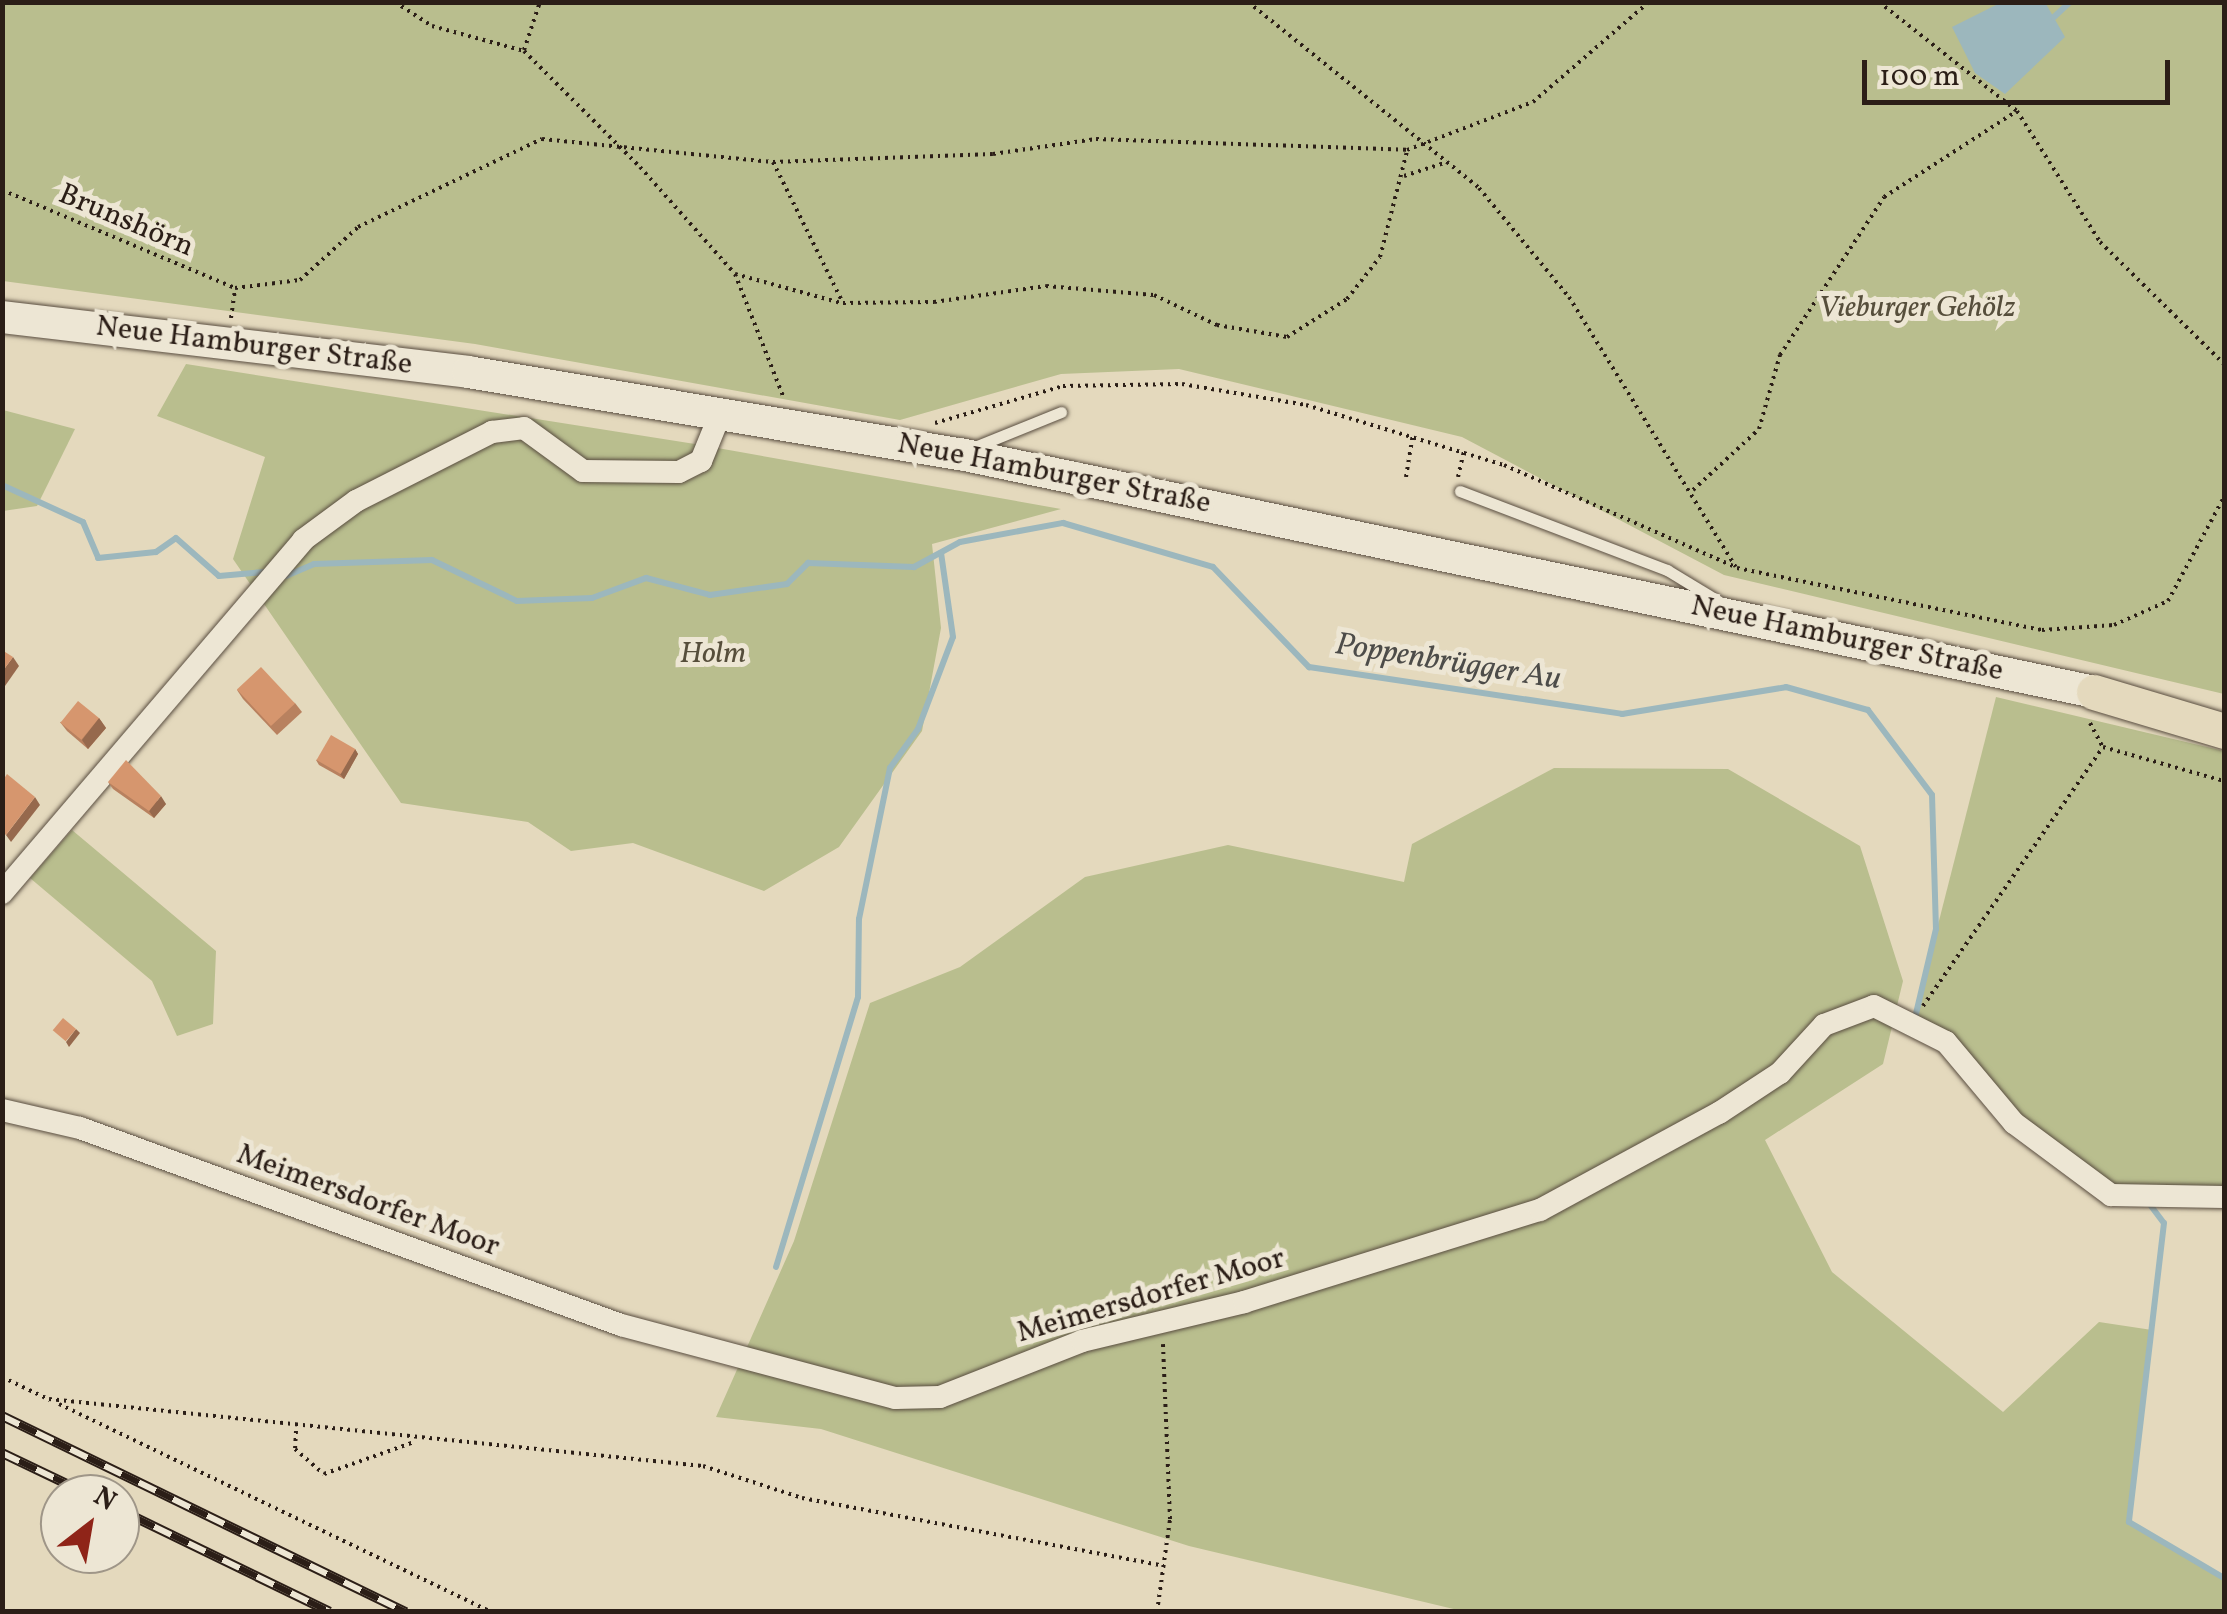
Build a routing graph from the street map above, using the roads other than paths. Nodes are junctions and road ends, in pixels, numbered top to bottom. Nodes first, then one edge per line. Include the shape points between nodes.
1 (2, 317) edge
2 (721, 412) junction
3 (1061, 412) dead end
4 (960, 454) junction
5 (1458, 490) road end
6 (1743, 616) junction
7 (2224, 705) edge
8 (2092, 708) junction
9 (2224, 731) edge
10 (2, 892) edge
11 (2, 1110) edge
12 (2224, 1198) edge

1 - 2 main road, Neue Hamburger Straße
2 - 4 main road, Neue Hamburger Straße
2 - 10 street via 701,461 678,472 583,471 542,436 492,432 356,502 271,576
3 - 4 lane
4 - 6 main road, Neue Hamburger Straße
5 - 6 lane via 1667,570
6 - 8 main road, Neue Hamburger Straße
7 - 8 main road
8 - 9 main road
11 - 12 street, Meimersdorfer Moor via 80,1128 622,1325 895,1398 940,1397 1160,1320 1540,1210 1750,1093 1824,1025 1874,1006 1914,1019 2014,1123 2111,1195

